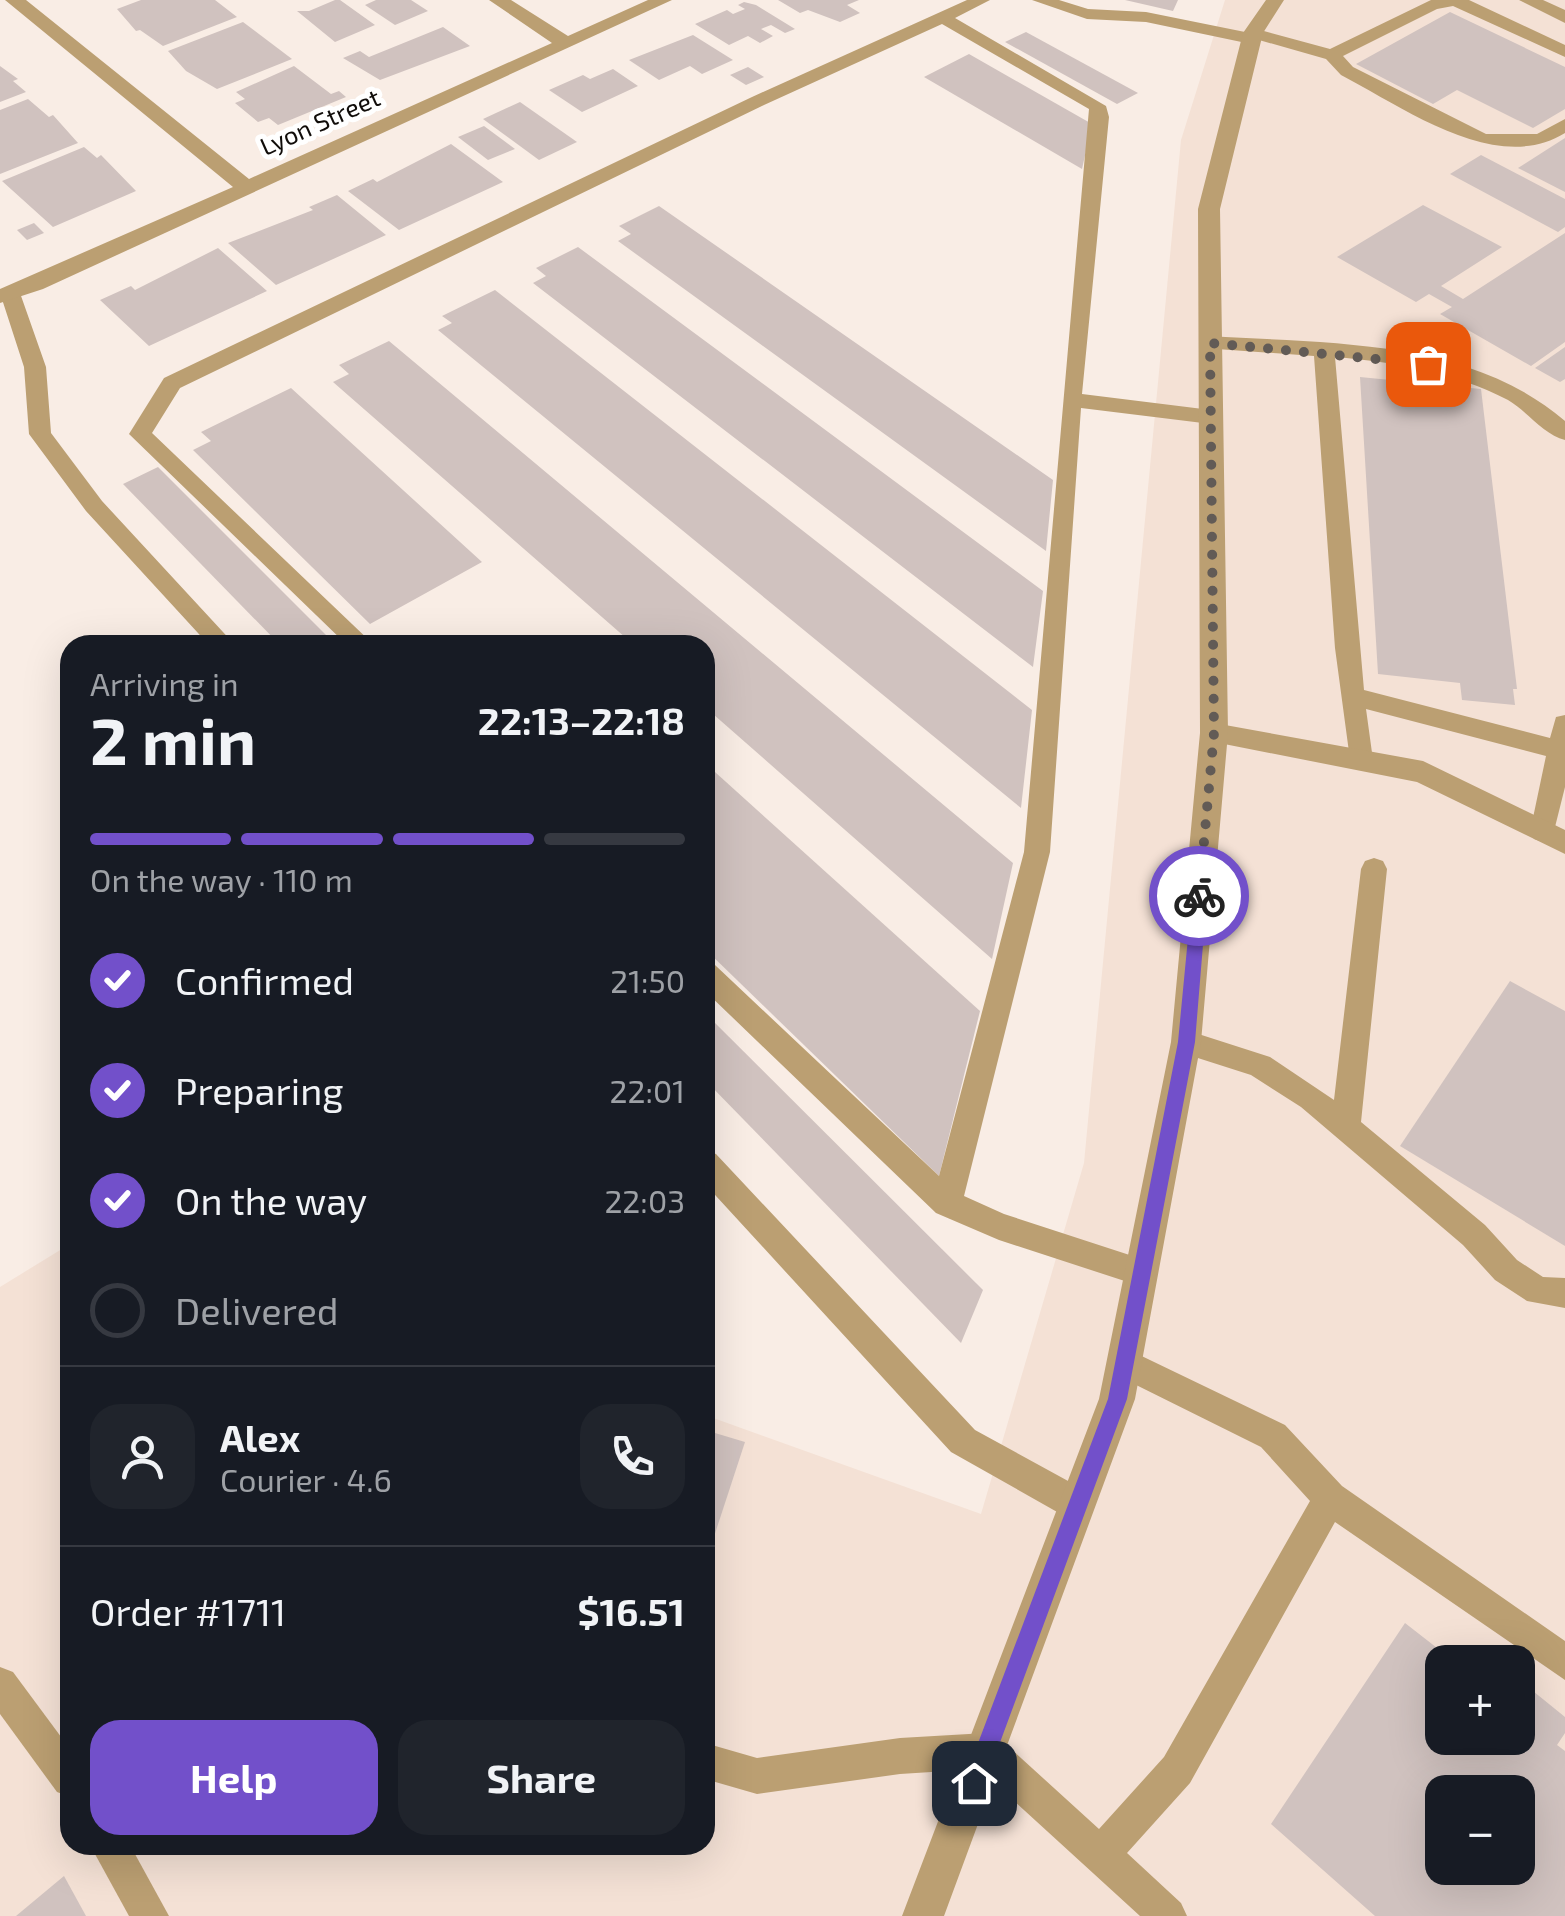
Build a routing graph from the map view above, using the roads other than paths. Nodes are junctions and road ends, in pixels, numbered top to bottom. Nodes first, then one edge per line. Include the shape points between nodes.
1 (14, 0) edge
2 (498, 0) edge
3 (663, 0) edge
4 (981, 0) edge
5 (1041, 0) edge
6 (1276, 0) edge
7 (1528, 0) edge
8 (1565, 17) edge
9 (943, 18) junction
10 (1252, 36) junction
11 (564, 42) junction
12 (1565, 52) edge
13 (1332, 56) junction
14 (1565, 125) edge
15 (245, 186) junction
16 (5, 294) edge
17 (1210, 343) junction
18 (1324, 352) junction
19 (1071, 400) junction
20 (1210, 417) junction
21 (1565, 433) edge
22 (214, 635) edge
23 (351, 635) edge
24 (1352, 696) junction
25 (1565, 724) edge
26 (1214, 733) junction
27 (1562, 751) junction
28 (1360, 760) junction
29 (1554, 837) edge
30 (1374, 869) dead end
31 (715, 983) edge
32 (1186, 1042) junction
33 (1346, 1126) junction
34 (715, 1175) edge
35 (947, 1203) junction
36 (1140, 1272) junction
37 (1565, 1294) edge
38 (1125, 1363) junction
39 (1330, 1498) junction
40 (1078, 1505) junction
41 (1565, 1662) edge
42 (0, 1684) edge
43 (986, 1751) junction
44 (715, 1764) edge
45 (60, 1765) edge
46 (1101, 1854) junction
47 (115, 1855) edge
48 (150, 1916) edge
49 (924, 1916) edge
50 (1168, 1916) edge

1 - 15 street
2 - 11 street
3 - 11 street, Lyon Street
4 - 9 lane
5 - 10 lane via 1087,14
6 - 10 street
7 - 8 street
9 - 19 lane via 1097,106 1093,215
9 - 23 lane via 172,382 140,434
10 - 13 lane
10 - 17 street via 1208,208
11 - 15 street, Lyon Street
12 - 13 lane via 1455,0
13 - 14 lane via 1347,72 1483,140 1541,140
15 - 16 street, Lyon Street
16 - 22 lane via 35,367 40,434 94,506
17 - 18 lane
17 - 20 street
18 - 21 lane via 1455,369 1499,386
18 - 24 lane
19 - 20 lane
19 - 35 lane via 1037,852
20 - 26 street
24 - 27 lane
24 - 28 lane
25 - 27 lane
26 - 28 street
26 - 32 street
27 - 29 lane
28 - 29 street via 1423,772
30 - 33 lane
31 - 35 lane
32 - 33 lane via 1260,1066
32 - 36 street
33 - 37 lane via 1506,1270 1538,1291
34 - 40 lane via 963,1441
35 - 36 lane
36 - 38 street
38 - 39 lane via 1272,1436
38 - 40 street
39 - 41 lane
39 - 46 lane via 1177,1770
40 - 43 street
42 - 45 lane
43 - 44 lane via 757,1776
43 - 46 lane
43 - 49 street
46 - 50 lane
47 - 48 lane

